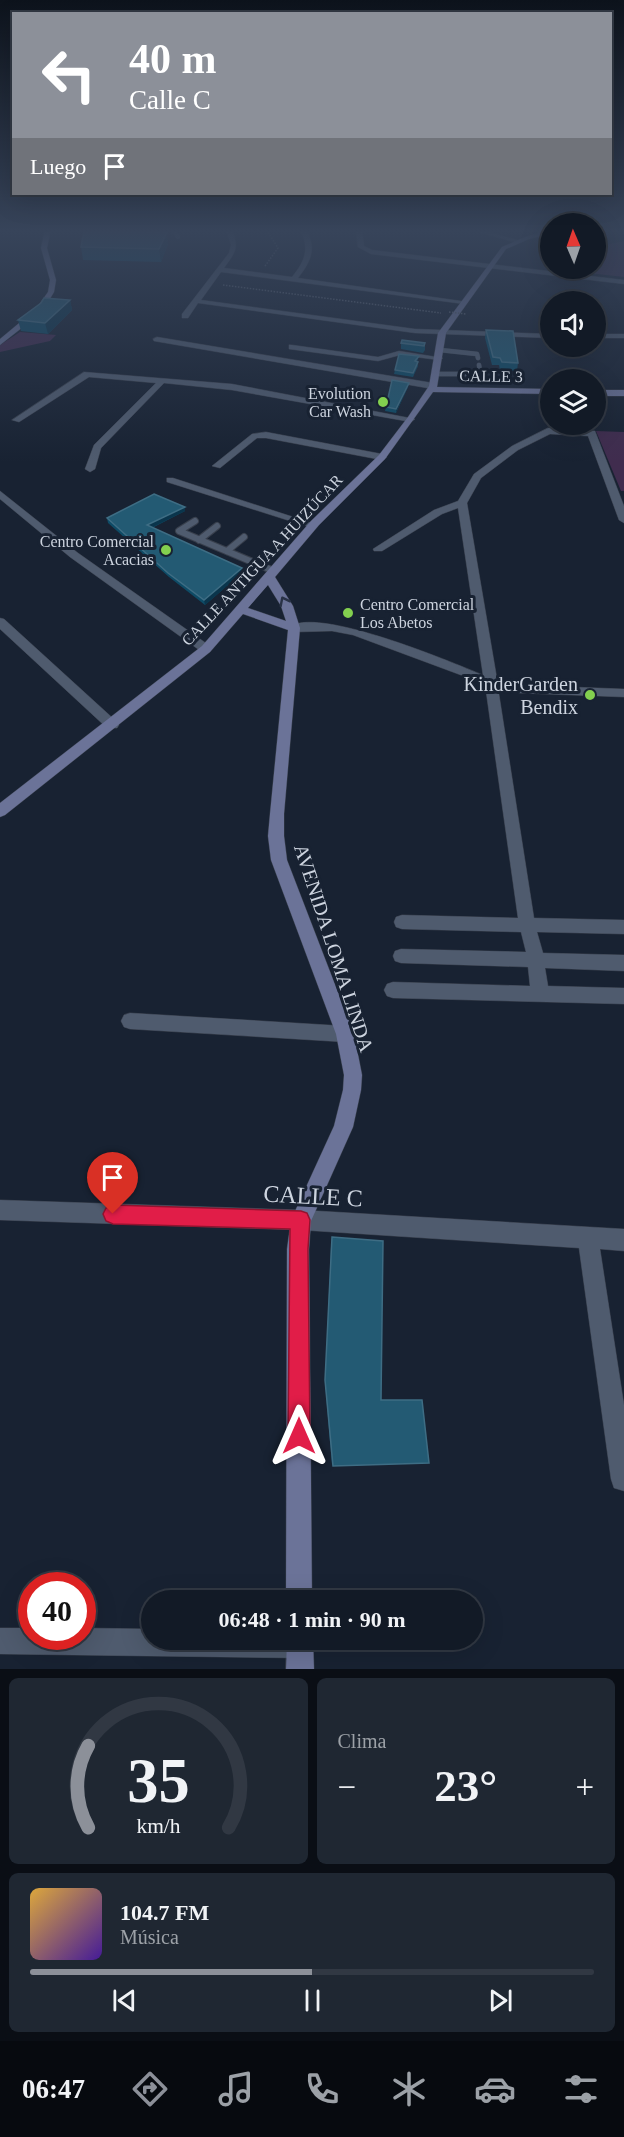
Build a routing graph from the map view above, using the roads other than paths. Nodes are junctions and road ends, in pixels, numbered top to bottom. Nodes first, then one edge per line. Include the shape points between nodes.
1 (41, 307) edge
2 (192, 307) edge
3 (241, 307) edge
4 (459, 307) edge
5 (185, 316) dead end
6 (442, 333) junction
7 (540, 336) edge
8 (606, 336) edge
9 (624, 336) edge
10 (157, 339) dead end
11 (0, 343) edge
12 (292, 346) dead end
13 (440, 354) junction
14 (478, 358) dead end
15 (479, 365) dead end
16 (436, 375) junction
17 (161, 382) junction
18 (432, 388) junction
19 (540, 392) edge
20 (606, 393) edge
21 (624, 393) edge
22 (411, 419) junction
23 (16, 420) dead end
24 (382, 457) junction
25 (217, 466) dead end
26 (90, 469) dead end
27 (170, 480) dead end
28 (0, 494) edge
29 (462, 503) junction
30 (624, 520) edge
31 (195, 521) dead end
32 (313, 525) junction
33 (217, 526) dead end
34 (244, 537) dead end
35 (199, 540) junction
36 (378, 549) dead end
37 (227, 551) junction
38 (272, 574) junction
39 (242, 610) junction
40 (0, 622) edge
41 (294, 628) junction
42 (206, 649) junction
43 (491, 682) junction
44 (624, 693) edge
45 (112, 725) junction
46 (0, 811) edge
47 (402, 922) dead end
48 (527, 924) junction
49 (624, 927) edge
50 (401, 956) dead end
51 (536, 960) junction
52 (624, 963) edge
53 (393, 990) dead end
54 (540, 993) junction
55 (624, 996) edge
56 (130, 1021) dead end
57 (345, 1034) junction
58 (0, 1210) edge
59 (301, 1220) junction
60 (588, 1239) junction
61 (624, 1240) edge
62 (623, 1479) edge
63 (300, 1590) edge
64 (0, 1641) edge
65 (300, 1651) edge

1 - 11 main road
2 - 5 street
3 - 6 street
4 - 6 main road, CALLE ANTIGUA A HUIZÚCAR
6 - 7 street
6 - 13 main road, CALLE ANTIGUA A HUIZÚCAR
8 - 9 street
10 - 18 street
12 - 13 street via 378,359 399,353
13 - 14 lane via 472,352
13 - 16 main road, CALLE ANTIGUA A HUIZÚCAR
15 - 16 lane via 480,371 473,373
16 - 18 main road, CALLE ANTIGUA A HUIZÚCAR
17 - 22 street via 232,387
17 - 23 street via 87,375
17 - 26 street via 97,447
18 - 19 main road, CALLE 3
18 - 22 main road, CALLE ANTIGUA A HUIZÚCAR
20 - 21 main road
22 - 24 main road, CALLE ANTIGUA A HUIZÚCAR
24 - 25 street via 266,435 255,436
24 - 32 main road, CALLE ANTIGUA A HUIZÚCAR
27 - 32 street
28 - 42 street via 74,555
29 - 30 street via 477,476 515,448 548,431 592,432
29 - 36 street via 438,512
29 - 43 street
31 - 35 lane via 179,531
32 - 38 main road, CALLE ANTIGUA A HUIZÚCAR
33 - 35 lane
34 - 37 lane
35 - 37 lane
37 - 38 lane
38 - 39 main road, CALLE ANTIGUA A HUIZÚCAR
41 -> 38 main road, AVENIDA LOMA LINDA
39 - 41 main road
39 - 42 main road, CALLE ANTIGUA A HUIZÚCAR
40 - 45 street
41 - 43 street via 332,627 356,632
41 - 57 main road, AVENIDA LOMA LINDA via 278,814 279,860
42 - 45 main road, CALLE ANTIGUA A HUIZÚCAR
43 - 44 street via 519,689
43 - 48 street
45 - 46 main road, CALLE ANTIGUA A HUIZÚCAR
47 - 48 street
48 - 49 street
48 - 51 street
50 - 51 street
51 - 52 street
51 - 54 street
53 - 54 street
54 - 55 street
56 - 57 street
57 - 59 main road, AVENIDA LOMA LINDA via 352,1075 349,1104 334,1149
58 - 59 street, CALLE C
59 - 60 street, CALLE C
59 - 63 main road, AVENIDA LOMA LINDA
60 - 61 street, CALLE C
60 - 62 street
64 - 65 street

